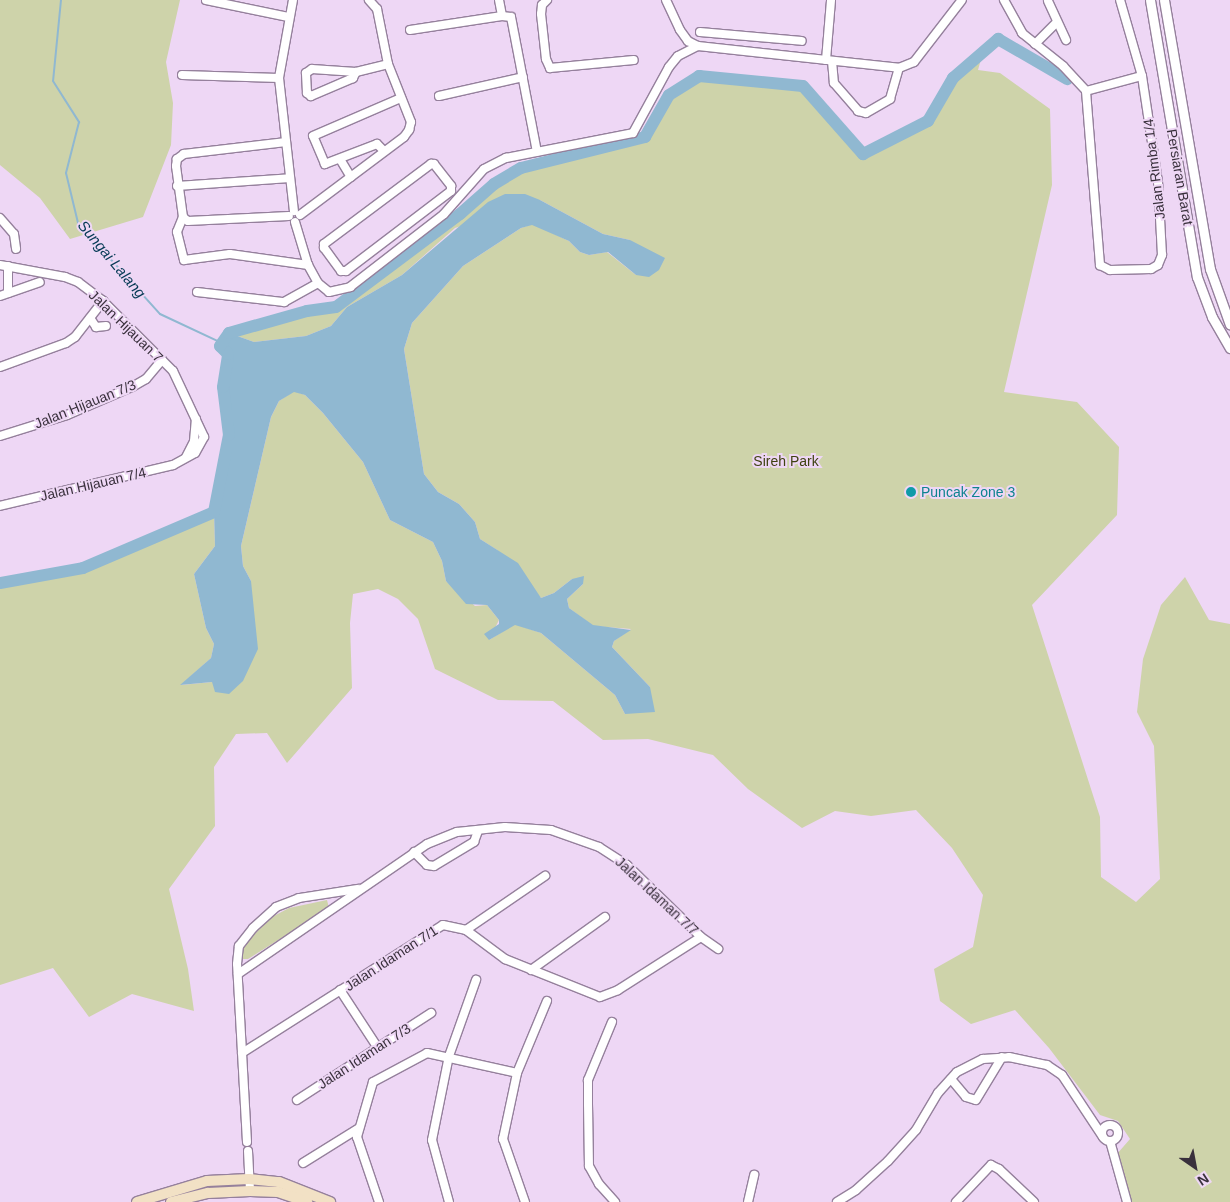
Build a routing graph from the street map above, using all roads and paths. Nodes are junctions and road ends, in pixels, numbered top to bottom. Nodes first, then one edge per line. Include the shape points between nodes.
1 (206, 0) edge
2 (292, 0) edge
3 (369, 0) edge
4 (499, 0) edge
5 (548, 0) edge
6 (666, 0) edge
7 (832, 0) edge
8 (962, 0) edge
9 (1004, 0) edge
10 (1120, 0) edge
11 (1150, 0) edge
12 (1164, 0) edge
13 (1048, 1) edge
14 (502, 16) junction
15 (288, 17) junction
16 (1057, 22) junction
17 (410, 30) dead end
18 (700, 32) dead end
19 (726, 34) junction
20 (784, 40) junction
21 (1066, 40) dead end
22 (802, 41) dead end
23 (1035, 44) junction
24 (698, 46) junction
25 (725, 49) junction
26 (781, 55) junction
27 (634, 60) dead end
28 (829, 61) junction
29 (388, 64) junction
30 (899, 68) junction
31 (356, 72) junction
32 (182, 75) dead end
33 (1142, 76) junction
34 (523, 77) junction
35 (279, 78) junction
36 (1086, 91) junction
37 (439, 96) dead end
38 (401, 98) junction
39 (286, 142) junction
40 (384, 151) junction
41 (537, 152) junction
42 (340, 160) junction
43 (351, 176) junction
44 (290, 178) junction
45 (177, 186) junction
46 (430, 208) junction
47 (294, 216) junction
48 (183, 217) junction
49 (0, 218) edge
50 (438, 219) junction
51 (16, 249) dead end
52 (363, 258) junction
53 (4, 265) edge
54 (308, 265) junction
55 (372, 270) junction
56 (40, 282) dead end
57 (318, 283) junction
58 (197, 292) dead end
59 (8, 293) junction
60 (0, 296) edge
61 (103, 301) junction
62 (90, 318) junction
63 (1230, 325) edge
64 (106, 326) dead end
65 (1230, 348) edge
66 (162, 360) junction
67 (0, 367) edge
68 (0, 436) edge
69 (188, 456) joint
70 (0, 506) edge
71 (478, 831) junction
72 (414, 852) junction
73 (545, 876) dead end
74 (360, 888) junction
75 (329, 892) junction
76 (335, 906) junction
77 (605, 917) dead end
78 (466, 930) junction
79 (701, 937) junction
80 (718, 949) dead end
81 (531, 970) junction
82 (238, 974) junction
83 (476, 980) dead end
84 (340, 990) junction
85 (546, 1000) dead end
86 (431, 1013) dead end
87 (612, 1022) dead end
88 (378, 1048) junction
89 (242, 1053) junction
90 (449, 1056) junction
91 (1002, 1057) junction
92 (517, 1074) junction
93 (951, 1079) junction
94 (297, 1100) dead end
95 (1089, 1116) junction
96 (1112, 1126) junction
97 (359, 1128) junction
98 (1107, 1139) junction
99 (248, 1142) dead end
100 (248, 1151) dead end
101 (302, 1164) dead end
102 (754, 1175) dead end
103 (249, 1179) junction
104 (250, 1191) junction
105 (137, 1202) edge
106 (171, 1202) edge
107 (307, 1202) edge
108 (330, 1202) edge
109 (379, 1202) edge
110 (449, 1202) edge
111 (525, 1202) edge
112 (615, 1202) edge
113 (748, 1202) edge
114 (837, 1202) edge
115 (956, 1202) edge
116 (1034, 1202) edge
117 (1127, 1202) edge

1 - 15 street
2 - 15 street
3 - 29 street via 376,9
4 - 14 street
5 - 27 street via 542,5 541,14 550,68
6 - 24 street via 680,30 688,41
7 - 28 street
8 - 30 street via 914,62
9 - 23 street via 1022,34
10 - 33 street, Jalan Rimba 1/4
11 - 65 street, Persiaran Barat via 1197,277 1212,316
12 - 63 street, Persiaran Barat via 1210,269
13 - 16 street
14 - 17 street
14 - 34 street via 512,17
15 - 35 street
16 - 21 street
16 - 23 street
18 - 19 street
19 - 20 street
19 - 25 street
20 - 22 street
20 - 26 street
23 - 36 street via 1063,66
24 - 25 street
24 - 41 street via 678,56 669,67 633,133
25 - 26 street
26 - 28 street
28 - 30 street
28 - 30 street via 834,83 858,111 866,113 890,99
29 - 31 street
29 - 38 street
31 - 31 street via 308,70 307,93 311,96 336,86 353,78
32 - 35 street
33 - 36 street
33 - 36 street, Jalan Rimba 1/4 via 1158,182 1161,261 1151,269 1110,270 1100,264
34 - 37 street
34 - 41 street
35 - 39 street
38 - 40 street via 411,122 409,130
38 - 42 street via 313,136 324,164
39 - 44 street
39 - 45 street via 184,154 177,159
40 - 42 street via 377,144
40 - 43 street
41 - 50 street via 506,158 484,169
42 - 43 street
43 - 47 street
44 - 45 street
44 - 47 street
45 - 48 street
46 - 50 street
46 - 52 street
46 - 52 street via 452,188 433,163 323,246 341,271
47 - 48 street via 188,221
47 - 54 street
48 - 54 street via 178,232 184,260 230,254
49 - 51 street via 14,234
50 - 55 street
52 - 55 street
53 - 59 street
53 - 61 street, Jalan Hijauan 7 via 65,277 78,282
54 - 57 street
55 - 57 street via 339,291 329,292
56 - 59 street
57 - 58 street via 284,302
59 - 60 street
61 - 62 street
61 - 66 street, Jalan Hijauan 7
62 - 64 street via 96,327
62 - 67 street via 66,343
66 - 68 street, Jalan Hijauan 7/3 via 146,379 132,387 67,415
66 - 69 street, Jalan Hijauan 7 via 178,379 204,437 199,449
69 - 70 street, Jalan Hijauan 7/4 via 156,470
71 - 72 street, Jalan Idaman 7/7 via 440,837
71 - 72 street via 474,842 434,866 427,865
71 - 79 street, Jalan Idaman 7/7 via 535,827 575,836 599,847 640,877
72 - 74 street, Jalan Idaman 7/7
73 - 78 street
74 - 75 street, Jalan Idaman 7/7
74 - 76 street, Jalan Idaman 7/7
75 - 76 street
75 - 82 street, Jalan Idaman 7/7 via 287,902 259,921 239,946
76 - 82 street, Jalan Idaman 7/7
77 - 81 street
78 - 81 street, Jalan Idaman 7/1 via 499,955
78 - 84 street, Jalan Idaman 7/1 via 452,925 438,926
79 - 80 street, Jalan Idaman 7/7
79 - 81 street, Jalan Idaman 7/1 via 609,995 600,997
82 - 89 street, Jalan Idaman 7/7
83 - 90 street
84 - 88 street
84 - 89 street, Jalan Idaman 7/1
85 - 92 street
86 - 88 street, Jalan Idaman 7/3
87 - 112 street via 588,1080 589,1166 598,1184
88 - 94 street, Jalan Idaman 7/3
89 - 99 street, Jalan Idaman 7/7
90 - 92 street
90 - 97 street via 421,1055 373,1082
90 - 110 street via 432,1140
91 - 93 street via 970,1064
91 - 93 street via 976,1100 966,1098
91 - 95 street via 1029,1059 1062,1075
92 - 111 street via 503,1139
93 - 114 street via 938,1093 916,1130 856,1190
95 - 96 street
95 - 98 street
96 - 98 street via 1103,1129
96 - 98 street via 1118,1133
97 - 101 street
97 - 109 street via 359,1147
98 - 117 street
100 - 103 street
102 - 113 street
103 - 104 street
103 - 105 main road via 207,1181
103 - 108 main road via 279,1182
104 - 106 main road via 208,1193
104 - 107 main road via 278,1192
115 - 116 street via 991,1166 999,1169

